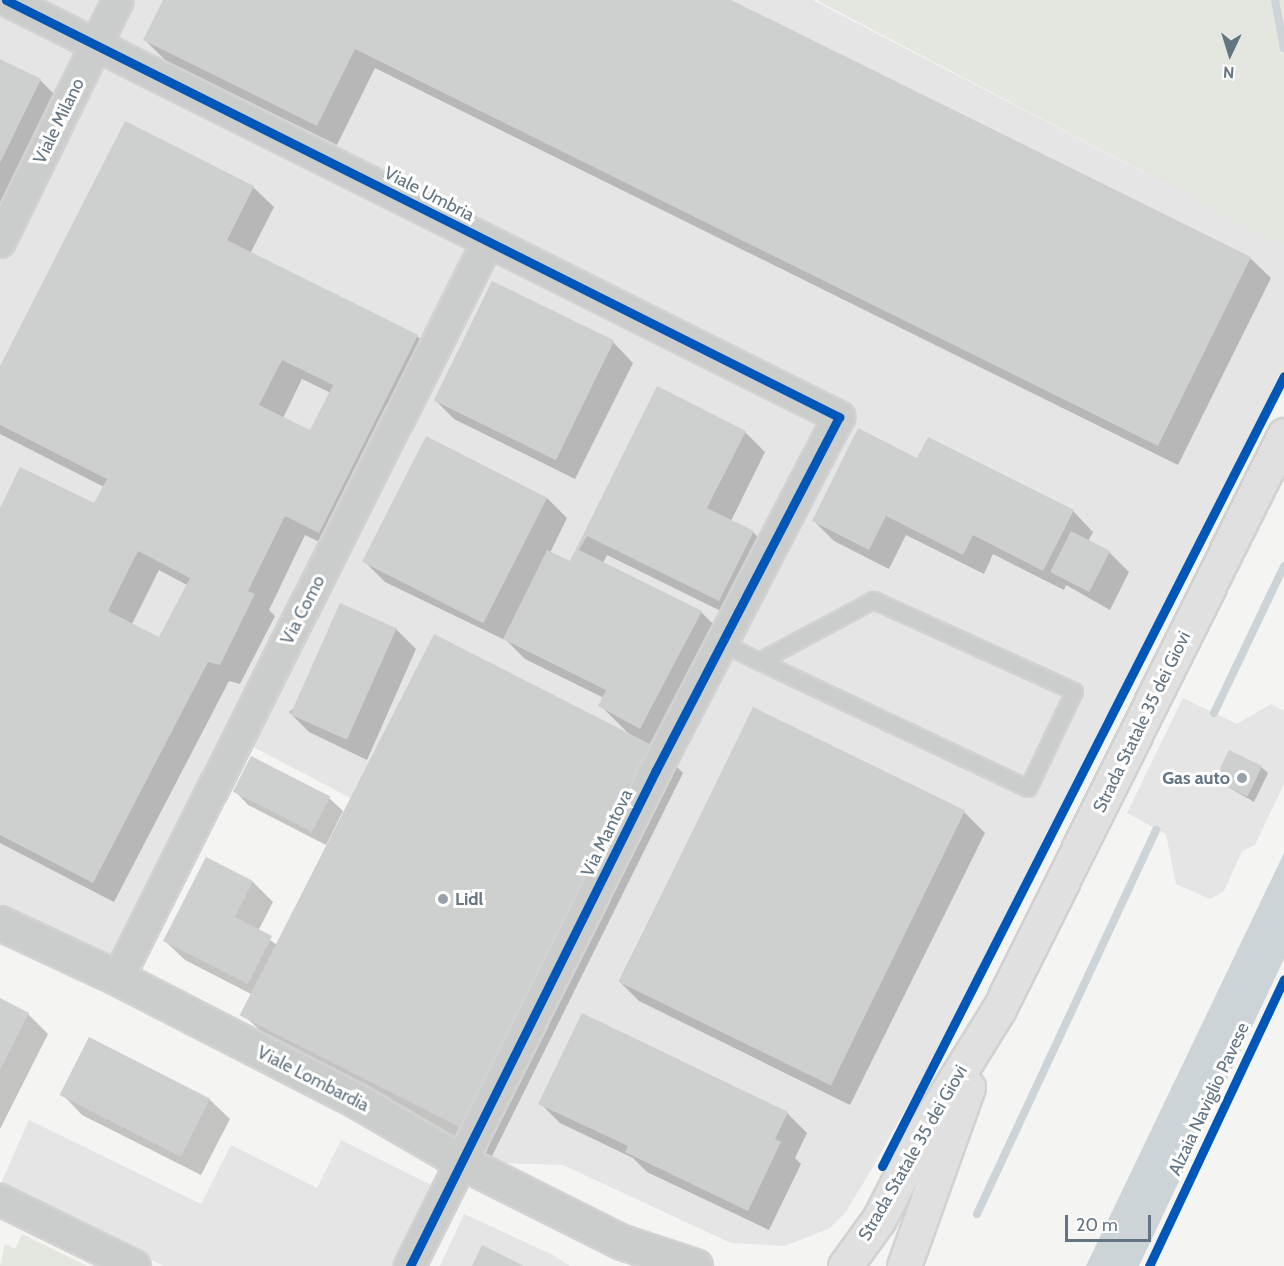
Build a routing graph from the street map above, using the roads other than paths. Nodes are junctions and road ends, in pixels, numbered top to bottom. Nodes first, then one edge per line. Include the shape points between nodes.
1 (6, 0) edge
2 (118, 0) edge
3 (96, 46) junction
4 (488, 242) junction
5 (0, 243) edge
6 (838, 417) joint
7 (1284, 435) edge
8 (722, 643) junction
9 (759, 661) junction
10 (0, 923) edge
11 (118, 978) junction
12 (999, 1010) junction
13 (462, 1162) junction
14 (2, 1206) edge
15 (622, 1242) junction
16 (135, 1266) edge
17 (410, 1266) edge
18 (644, 1266) edge
19 (695, 1266) edge
20 (845, 1266) edge
21 (904, 1266) edge

1 - 3 street, Viale Umbria
2 - 3 street, Viale Milano
3 - 4 street, Viale Umbria
3 - 5 street, Viale Milano
4 - 6 street, Viale Umbria
4 - 11 street, Via Como
6 - 8 street, Via Mantova
7 - 12 main road, Strada Statale 35 dei Giovi
8 - 9 lane
8 - 13 street, Via Mantova
9 - 9 lane via 873,600 1074,691 1028,788
10 - 11 street, Viale Lombardia
11 - 13 street, Viale Lombardia via 359,1101
12 - 20 main road, Strada Statale 35 dei Giovi via 927,1125 879,1219
12 - 21 main road, Strada Statale 35 dei Giovi via 945,1145
13 - 15 street, Viale Lombardia
13 - 17 street, Via Mantova
14 - 16 street
15 - 18 street, Viale Lombardia
15 - 19 street, Viale Lombardia

